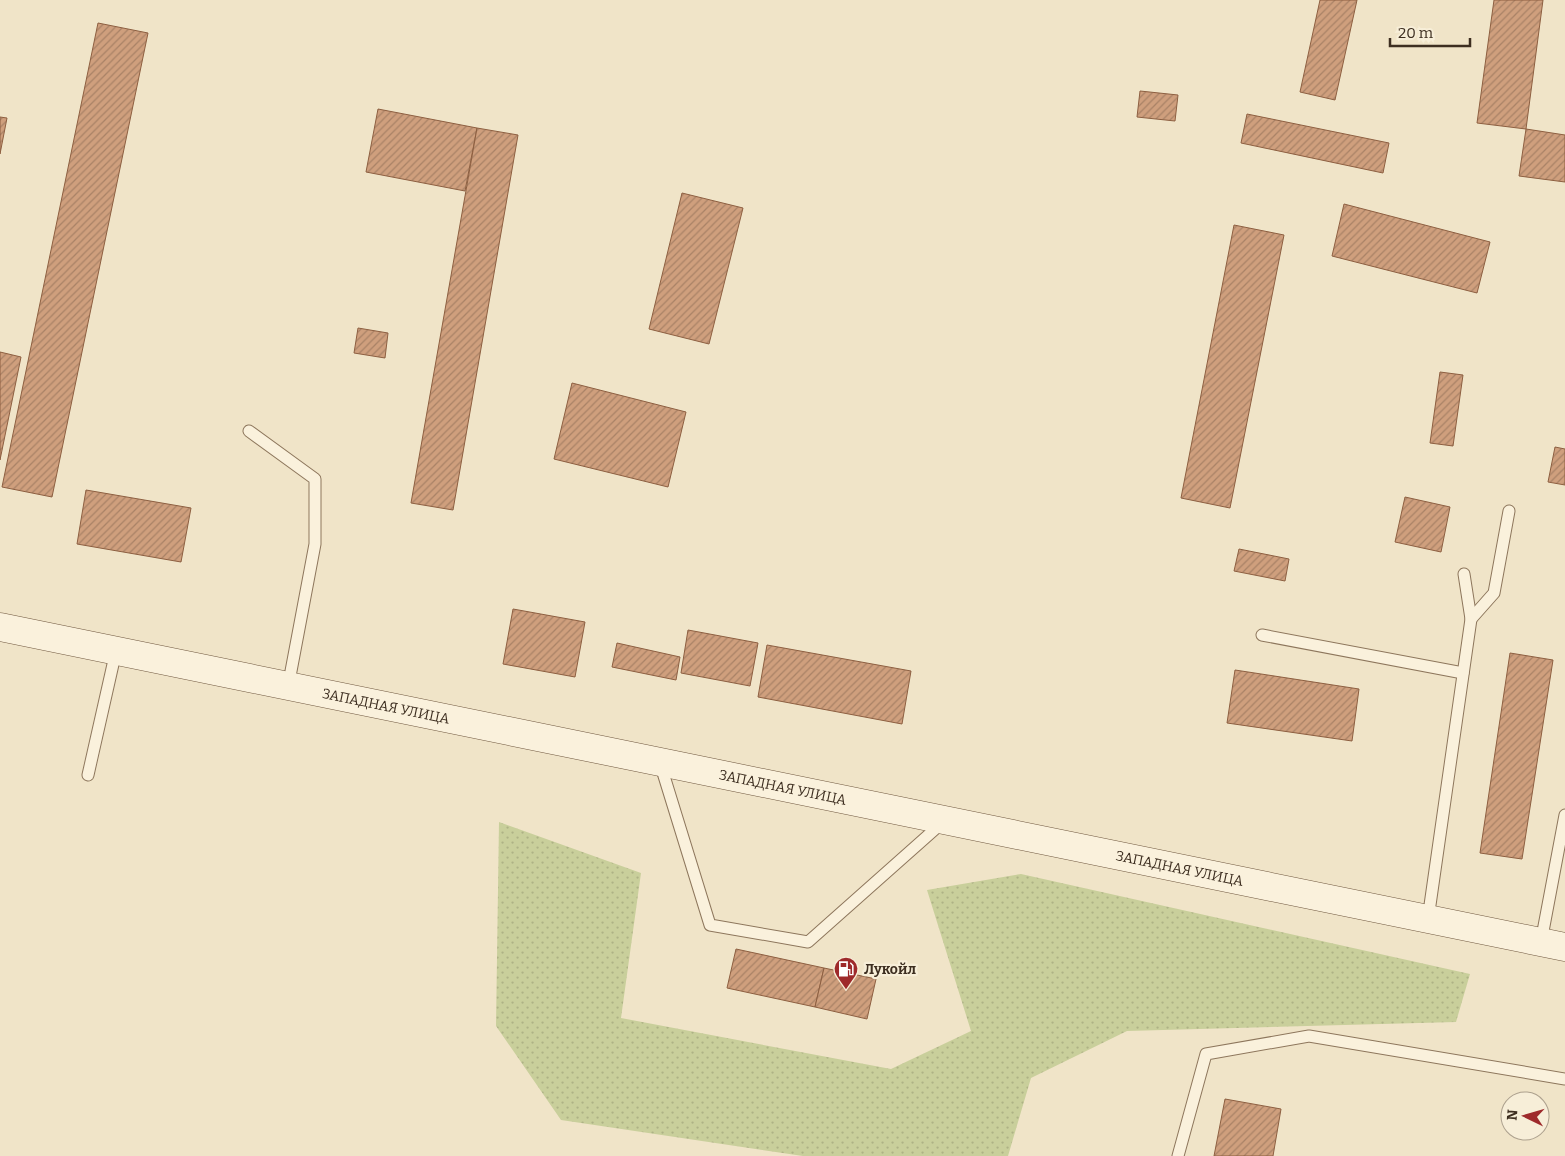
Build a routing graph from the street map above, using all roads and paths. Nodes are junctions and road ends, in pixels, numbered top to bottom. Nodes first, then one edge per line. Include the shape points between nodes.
1 (249, 430) dead end
2 (1508, 511) dead end
3 (1464, 574) dead end
4 (1471, 619) junction
5 (0, 627) edge
6 (1262, 635) dead end
7 (116, 651) junction
8 (1463, 673) junction
9 (288, 687) junction
10 (660, 763) junction
11 (88, 775) dead end
12 (1565, 815) edge
13 (944, 821) junction
14 (1428, 919) junction
15 (1553, 944) edge
16 (1565, 1079) edge
17 (1178, 1156) edge

1 - 9 lane via 315,478 315,544
2 - 4 lane via 1494,593
3 - 4 lane
4 - 8 lane
5 - 7 main road, ЗАПАДНАЯ УЛИЦА
6 - 8 lane
7 - 9 main road, ЗАПАДНАЯ УЛИЦА
7 - 11 lane
8 - 14 lane
9 - 10 main road, ЗАПАДНАЯ УЛИЦА
10 - 13 main road, ЗАПАДНАЯ УЛИЦА
10 - 13 lane via 710,925 808,942
12 - 15 lane
13 - 14 main road, ЗАПАДНАЯ УЛИЦА
14 - 15 main road, ЗАПАДНАЯ УЛИЦА
16 - 17 lane via 1309,1036 1206,1054

